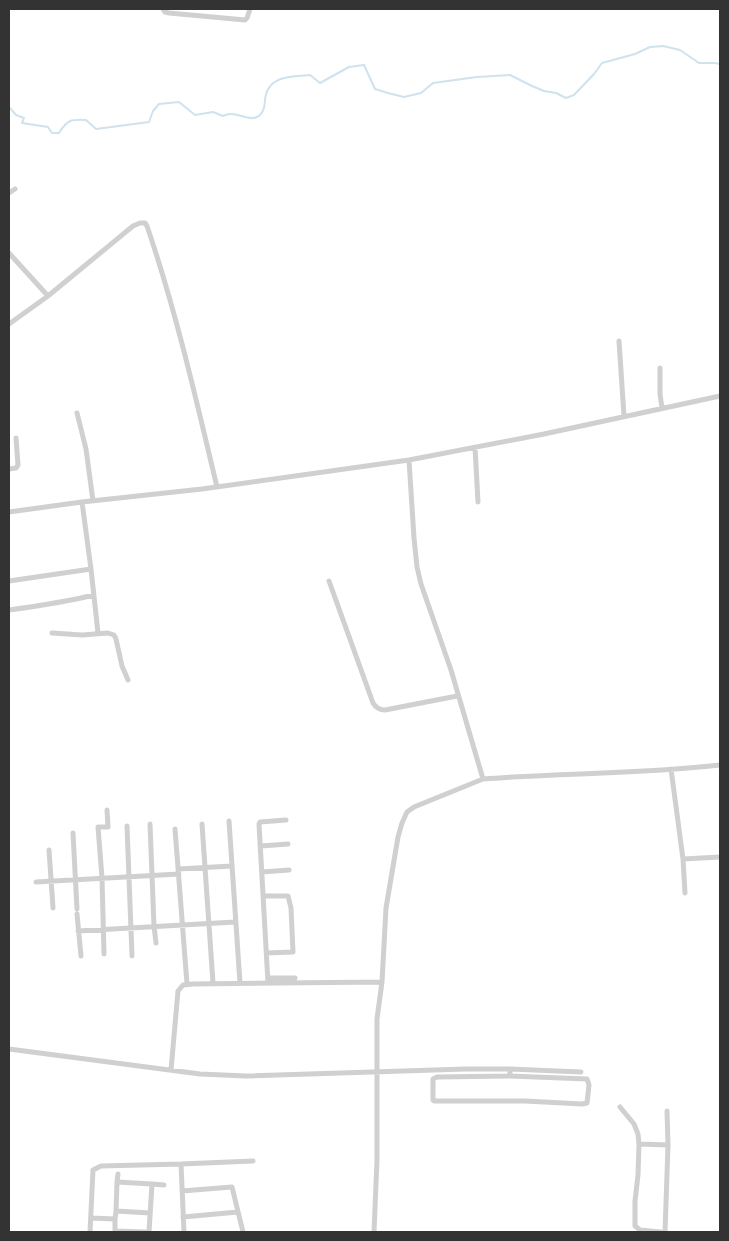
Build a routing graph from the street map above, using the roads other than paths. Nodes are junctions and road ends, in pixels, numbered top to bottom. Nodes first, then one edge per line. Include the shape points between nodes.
1 (163, 9) edge
2 (250, 9) edge
3 (15, 189) dead end
4 (9, 194) edge
5 (9, 253) edge
6 (48, 296) junction
7 (9, 324) edge
8 (618, 341) dead end
9 (660, 368) dead end
10 (720, 396) edge
11 (662, 408) junction
12 (77, 413) dead end
13 (624, 416) junction
14 (16, 438) dead end
15 (475, 446) junction
16 (408, 460) junction
17 (9, 469) edge
18 (217, 487) junction
19 (93, 501) junction
20 (82, 502) junction
21 (478, 502) dead end
22 (9, 512) edge
23 (91, 569) junction
24 (9, 581) edge
25 (329, 581) dead end
26 (94, 595) junction
27 (9, 610) edge
28 (52, 633) dead end
29 (98, 633) junction
30 (128, 680) dead end
31 (457, 696) junction
32 (720, 765) edge
33 (671, 768) junction
34 (483, 779) junction
35 (108, 810) dead end
36 (286, 820) dead end
37 (229, 821) dead end
38 (150, 824) dead end
39 (202, 824) dead end
40 (127, 826) dead end
41 (175, 829) dead end
42 (73, 833) dead end
43 (288, 844) dead end
44 (260, 846) junction
45 (49, 850) dead end
46 (720, 857) edge
47 (682, 859) junction
48 (232, 866) junction
49 (205, 867) junction
50 (289, 870) dead end
51 (178, 872) junction
52 (262, 872) junction
53 (152, 876) junction
54 (129, 877) junction
55 (102, 878) junction
56 (76, 880) junction
57 (51, 881) junction
58 (36, 882) dead end
59 (685, 893) dead end
60 (263, 896) junction
61 (53, 908) dead end
62 (235, 922) junction
63 (208, 923) junction
64 (183, 924) junction
65 (154, 926) junction
66 (131, 928) junction
67 (103, 929) junction
68 (78, 930) junction
69 (156, 943) dead end
70 (266, 953) junction
71 (104, 954) dead end
72 (81, 956) dead end
73 (132, 956) dead end
74 (295, 978) dead end
75 (268, 981) junction
76 (382, 982) junction
77 (240, 983) junction
78 (187, 984) junction
79 (213, 984) junction
80 (9, 1048) edge
81 (510, 1068) junction
82 (171, 1070) junction
83 (377, 1071) junction
84 (581, 1072) dead end
85 (510, 1076) junction
86 (620, 1107) dead end
87 (666, 1111) dead end
88 (639, 1144) junction
89 (668, 1145) junction
90 (253, 1161) dead end
91 (181, 1164) junction
92 (118, 1174) dead end
93 (117, 1182) junction
94 (152, 1184) junction
95 (164, 1185) dead end
96 (182, 1191) junction
97 (116, 1211) junction
98 (238, 1212) junction
99 (150, 1213) junction
100 (184, 1217) junction
101 (91, 1218) junction
102 (115, 1219) junction
103 (90, 1232) edge
104 (115, 1232) edge
105 (148, 1232) edge
106 (184, 1232) edge
107 (243, 1232) edge
108 (374, 1232) edge
109 (661, 1232) edge
110 (665, 1232) edge

1 - 2 street via 169,13 245,20
3 - 4 street
5 - 6 street
6 - 7 street
6 - 18 street via 133,226 142,222 146,224 175,319
8 - 13 street
9 - 11 street
10 - 11 street
11 - 13 street
12 - 19 street
13 - 15 street
14 - 17 street via 18,465
15 - 16 street
15 - 21 street
16 - 18 street
16 - 31 street via 417,567
18 - 19 street
19 - 20 street
20 - 22 street
20 - 23 street
23 - 24 street
23 - 26 street
25 - 31 street via 377,708 385,710
26 - 27 street
26 - 29 street
28 - 29 street
29 - 30 street via 115,636
31 - 34 street
32 - 33 street
33 - 34 street
33 - 47 street
34 - 76 street via 407,812 398,837 386,908
35 - 55 street via 108,827 98,828
36 - 44 street via 260,822
37 - 48 street
38 - 53 street
39 - 49 street
40 - 54 street
41 - 51 street
42 - 56 street
43 - 44 street
44 - 52 street
45 - 57 street
46 - 47 street
47 - 59 street
48 - 49 street
48 - 62 street
49 - 51 street
49 - 63 street
50 - 52 street
51 - 53 street
51 - 64 street
52 - 60 street
53 - 54 street
53 - 65 street
54 - 55 street
54 - 66 street
55 - 56 street
55 - 67 street
56 - 57 street
56 - 68 street
57 - 58 street
57 - 61 street
60 - 70 street
60 - 70 street via 288,896 291,908 293,952
62 - 63 street
62 - 77 street
63 - 64 street
63 - 79 street
64 - 65 street
64 - 78 street
65 - 66 street
65 - 69 street
66 - 67 street
66 - 73 street
67 - 68 street
67 - 71 street
68 - 72 street
70 - 75 street
74 - 75 street
75 - 76 street
75 - 77 street
76 - 83 street via 377,1019
77 - 79 street
78 - 79 street
78 - 82 street via 178,990
80 - 82 street
81 - 83 street
81 - 84 street
81 - 85 street
82 - 83 street via 246,1076
83 - 108 street
85 - 85 street via 437,1077 433,1080 433,1100 587,1103 587,1080
86 - 88 street via 637,1128
87 - 89 street
88 - 89 street
88 - 109 street via 635,1226 640,1230
89 - 110 street
90 - 91 street
91 - 96 street
91 - 101 street via 96,1168 93,1170
92 - 93 street
93 - 94 street
93 - 97 street
94 - 95 street
94 - 99 street
96 - 98 street via 232,1187
96 - 100 street
97 - 99 street
97 - 102 street
98 - 100 street
98 - 107 street
99 - 105 street
100 - 106 street
101 - 102 street
101 - 103 street
102 - 104 street
104 - 105 street

